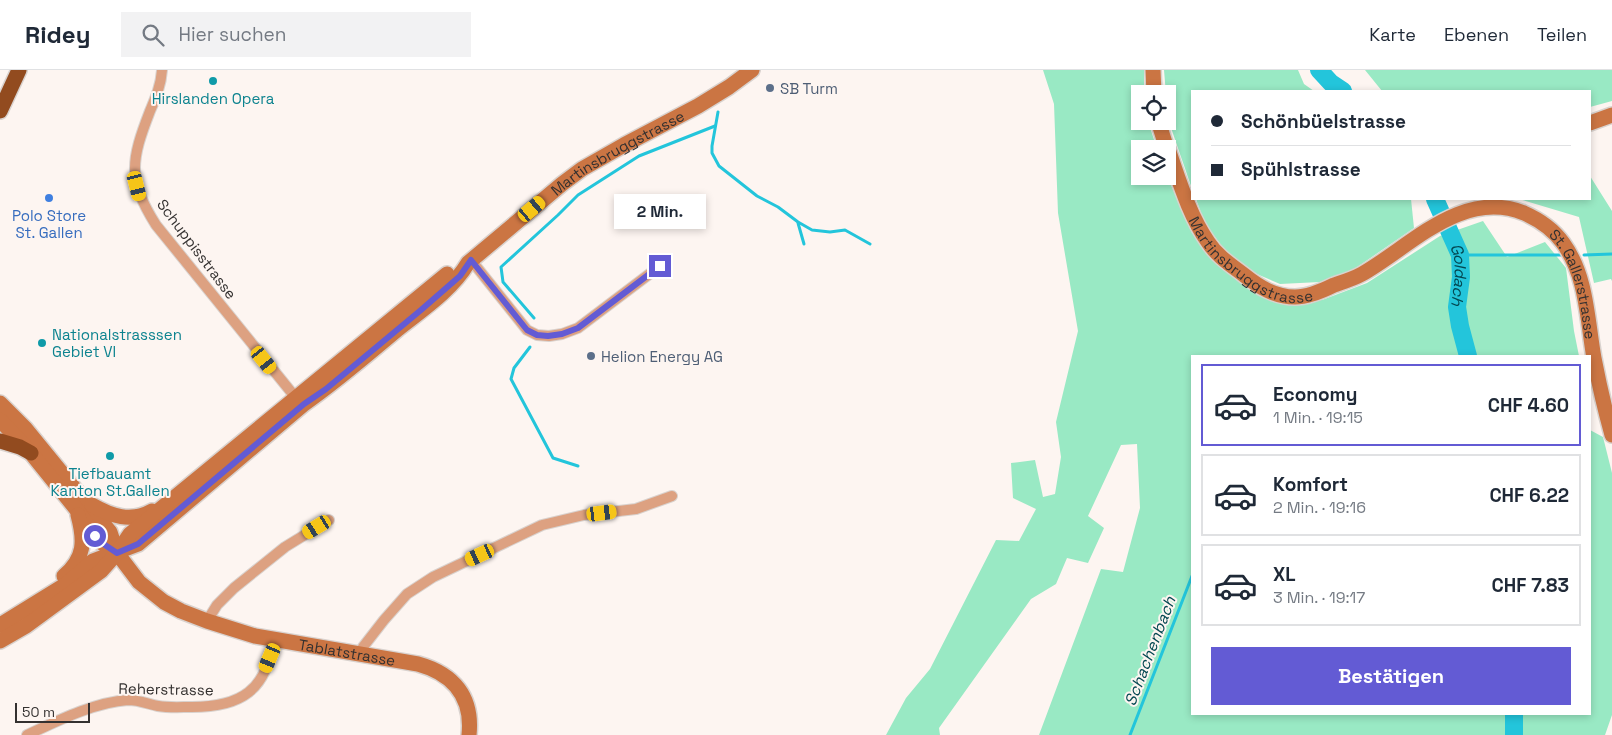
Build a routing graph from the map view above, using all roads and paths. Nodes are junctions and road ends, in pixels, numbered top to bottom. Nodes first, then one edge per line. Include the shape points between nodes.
1 (19, 70) edge
2 (162, 70) edge
3 (752, 70) edge
4 (1153, 70) edge
5 (1154, 85) edge
6 (0, 111) edge
7 (1612, 115) edge
8 (1591, 123) edge
9 (1176, 170) edge
10 (1487, 205) edge
11 (470, 262) junction
12 (660, 266) dead end
13 (300, 401) junction
14 (0, 403) edge
15 (0, 420) edge
16 (1612, 435) edge
17 (0, 441) edge
18 (30, 453) junction
19 (672, 496) dead end
20 (171, 501) junction
21 (81, 506) junction
22 (329, 520) dead end
23 (117, 553) junction
24 (34, 604) junction
25 (208, 621) junction
26 (0, 625) edge
27 (273, 640) junction
28 (0, 641) edge
29 (360, 655) junction
30 (27, 735) edge
31 (469, 735) edge

1 - 6 highway
2 - 13 street, Schuppisstrasse via 160,87 136,155 135,176 139,196 156,225
3 - 11 main road, Martinsbruggstrasse via 698,106 582,169
4 - 5 main road
7 - 8 main road
9 - 10 main road, Martinsbruggstrasse via 1208,243 1221,258 1255,284 1280,296 1296,297 1362,274 1443,221
10 - 16 main road, St. Gallerstrasse via 1519,211 1537,219 1563,242 1572,258 1582,285 1594,358
11 - 12 street via 527,330 548,336 578,328
11 - 13 main road, Martinsbruggstrasse via 460,276 326,389
13 - 20 main road, Martinsbruggstrasse
13 - 23 main road, Martinsbruggstrasse via 138,544
14 - 21 main road via 25,428
15 - 18 main road
17 - 18 highway
18 - 21 main road
19 - 29 street via 636,509 584,515 542,525 433,577 407,594 363,647
20 - 21 main road, Martinsbruggstrasse via 145,516 133,518
20 - 23 main road, Martinsbruggstrasse via 130,534
21 - 23 main road, Tablatstrasse via 110,532
21 - 24 main road, Martinsbruggstrasse via 82,541 75,566
22 - 25 street via 285,547 234,588 217,605
23 - 24 main road, Martinsbruggstrasse via 93,561
23 - 25 main road, Tablatstrasse via 139,582 154,595 181,611
23 - 28 main road, Martinsbruggstrasse via 97,574
24 - 26 main road, Martinsbruggstrasse
25 - 27 main road, Tablatstrasse
27 - 29 main road, Tablatstrasse
27 - 30 street, Reherstrasse via 270,658 260,678 246,694 232,702 207,707 173,707 127,700 72,715
29 - 31 main road, Tablatstrasse via 427,667 451,680 469,709

